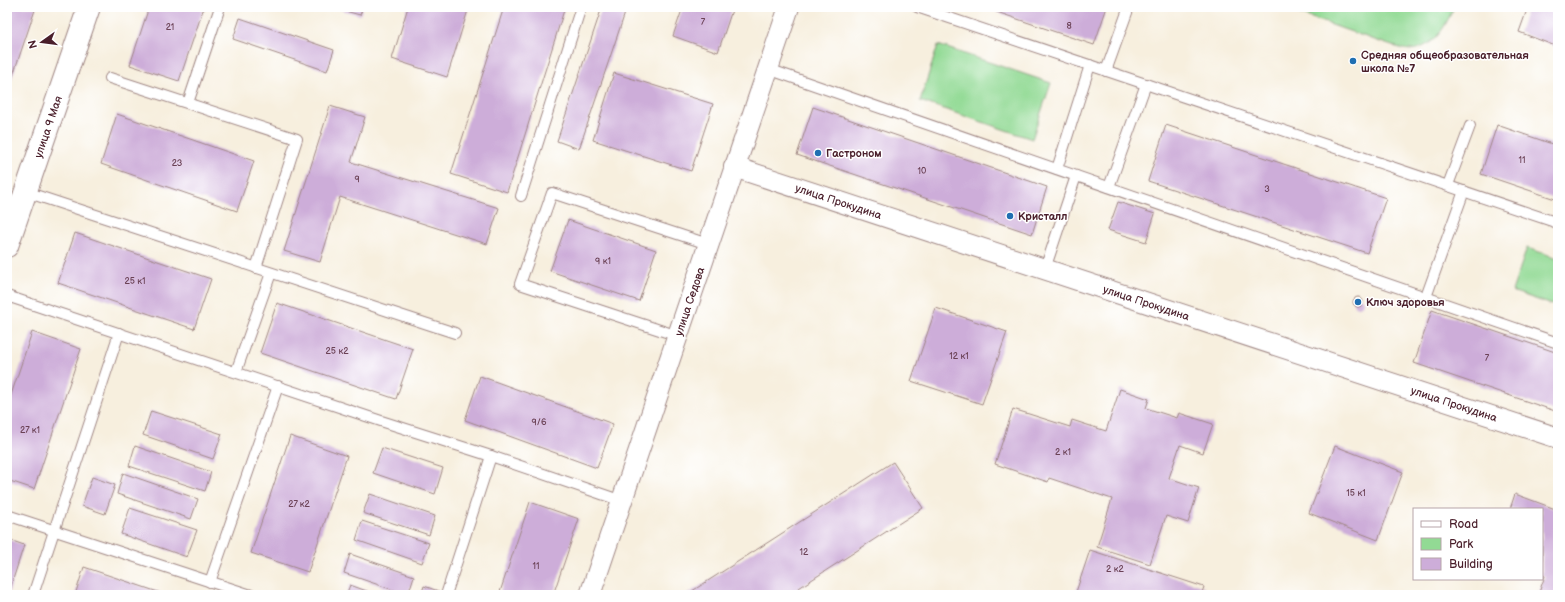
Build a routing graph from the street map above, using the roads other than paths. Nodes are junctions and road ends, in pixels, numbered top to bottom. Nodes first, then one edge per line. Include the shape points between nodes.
1 (89, 7) edge
2 (220, 7) edge
3 (581, 7) edge
4 (789, 7) edge
5 (916, 7) edge
6 (1129, 7) edge
7 (1090, 66) junction
8 (768, 69) junction
9 (1106, 71) junction
10 (110, 78) dead end
11 (1146, 84) junction
12 (188, 103) junction
13 (1470, 126) dead end
14 (734, 167) junction
15 (1057, 169) junction
16 (1076, 176) junction
17 (1448, 185) junction
18 (1109, 187) junction
19 (1464, 191) junction
20 (26, 192) junction
21 (521, 196) dead end
22 (1558, 223) edge
23 (708, 244) junction
24 (7, 246) edge
25 (256, 268) junction
26 (1045, 269) junction
27 (271, 273) junction
28 (7, 296) edge
29 (1426, 297) junction
30 (119, 333) junction
31 (455, 334) dead end
32 (678, 336) junction
33 (1558, 343) edge
34 (236, 372) junction
35 (278, 386) junction
36 (1558, 438) edge
37 (491, 456) junction
38 (622, 501) junction
39 (7, 515) edge
40 (54, 531) junction
41 (210, 582) junction
42 (33, 595) edge
43 (251, 595) edge
44 (446, 595) edge
45 (590, 595) edge

1 - 20 main road, улица 9 Мая
2 - 12 lane
3 - 21 lane
4 - 8 street, улица Седова
5 - 7 lane
6 - 9 lane
7 - 9 lane
7 - 15 lane
8 - 14 street, улица Седова
8 - 15 lane
9 - 11 lane
10 - 12 lane
11 - 17 lane
11 - 18 lane
12 - 25 lane via 297,139
13 - 17 lane
14 - 23 street, улица Седова
14 - 26 street, улица Прокудина
15 - 16 lane
16 - 18 lane
16 - 26 lane
17 - 19 lane
18 - 29 lane
19 - 22 lane
19 - 29 lane
20 - 24 main road, улица 9 Мая
20 - 25 lane
23 - 32 street, улица Седова
23 - 32 lane via 552,193 520,284
25 - 27 lane
26 - 36 street, улица Прокудина
27 - 31 lane
27 - 34 lane
28 - 30 lane
29 - 33 lane
30 - 34 lane
30 - 40 lane
32 - 38 street, улица Седова
34 - 35 lane
35 - 37 lane
35 - 41 lane
37 - 38 lane
37 - 44 lane
38 - 45 street, улица Седова
39 - 40 lane
40 - 41 lane
40 - 42 lane
41 - 43 lane

